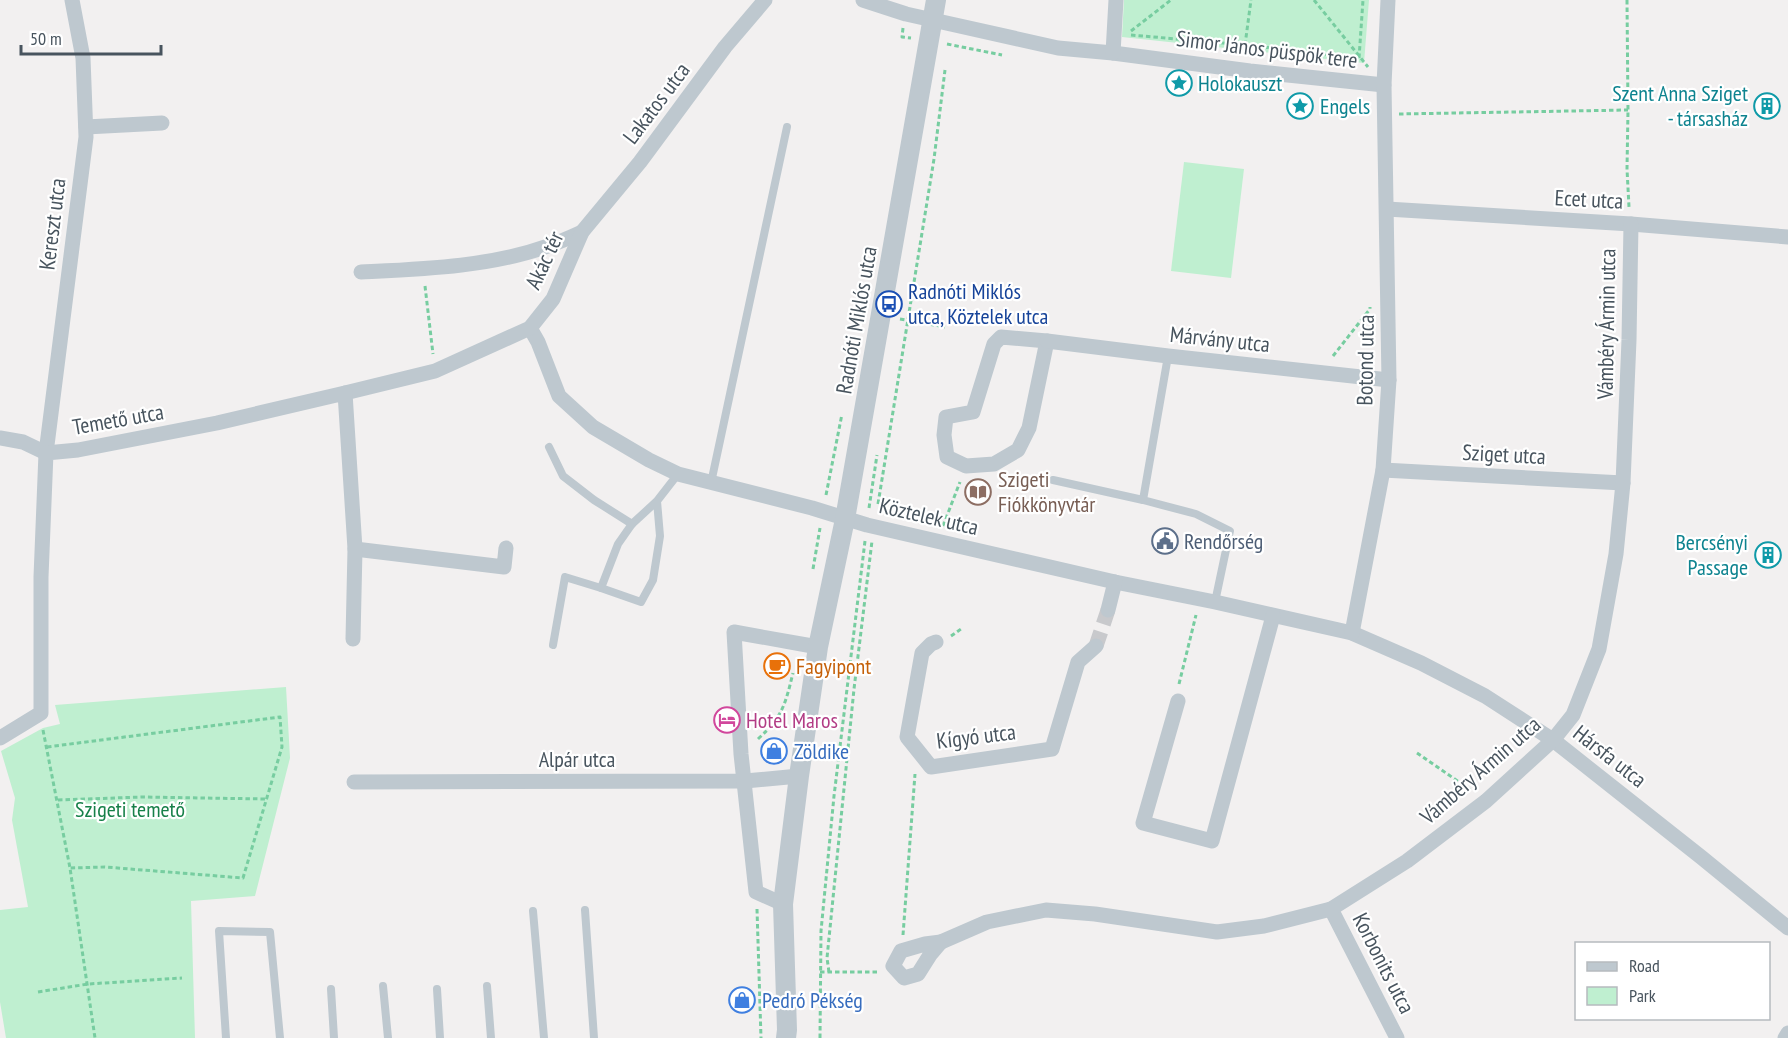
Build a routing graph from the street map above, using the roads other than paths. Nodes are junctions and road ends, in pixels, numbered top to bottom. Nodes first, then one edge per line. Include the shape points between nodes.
1 (72, 0) edge
2 (765, 0) edge
3 (863, 0) edge
4 (936, 0) edge
5 (1116, 0) edge
6 (1388, 0) edge
7 (942, 22) junction
8 (1113, 53) junction
9 (1384, 85) junction
10 (162, 123) dead end
11 (86, 127) junction
12 (788, 127) dead end
13 (1387, 209) junction
14 (1630, 224) junction
15 (582, 232) junction
16 (1788, 237) edge
17 (361, 272) dead end
18 (530, 328) junction
19 (1047, 341) junction
20 (1168, 356) junction
21 (1389, 380) junction
22 (345, 393) junction
23 (0, 438) edge
24 (549, 447) dead end
25 (46, 453) junction
26 (1383, 470) junction
27 (678, 474) junction
28 (1053, 480) dead end
29 (711, 483) junction
30 (1623, 483) junction
31 (1143, 500) junction
32 (657, 501) junction
33 (845, 519) junction
34 (632, 524) junction
35 (506, 548) dead end
36 (355, 549) junction
37 (1115, 582) junction
38 (601, 588) junction
39 (1215, 602) junction
40 (1108, 610) tunnel mouth
41 (1273, 616) junction
42 (1352, 633) junction
43 (353, 639) dead end
44 (936, 642) dead end
45 (553, 645) dead end
46 (1096, 646) tunnel mouth
47 (818, 647) junction
48 (1178, 701) road end
49 (0, 738) edge
50 (1553, 740) junction
51 (799, 776) junction
52 (745, 781) junction
53 (354, 782) dead end
54 (783, 904) junction
55 (1331, 909) junction
56 (533, 910) dead end
57 (585, 910) dead end
58 (1788, 928) edge
59 (940, 942) junction
60 (383, 986) dead end
61 (487, 986) dead end
62 (331, 989) dead end
63 (437, 989) dead end
64 (1788, 1033) edge
65 (788, 1035) edge
66 (226, 1038) edge
67 (280, 1038) edge
68 (334, 1038) edge
69 (388, 1038) edge
70 (440, 1038) edge
71 (491, 1038) edge
72 (544, 1038) edge
73 (594, 1038) edge
74 (1397, 1038) edge
75 (1785, 1038) edge

1 - 11 street, Kereszt utca via 83,58
2 - 15 street, Lakatos utca
3 - 7 street, Simor János püspök tere
4 - 7 street, Radnóti Miklós utca
5 - 8 street
6 - 9 street, Simor János püspök tere
7 - 8 street, Simor János püspök tere via 1058,48
7 - 33 street, Radnóti Miklós utca
8 - 9 street, Simor János püspök tere via 1250,71 1368,76
9 - 13 street, Botond utca
10 - 11 street
11 - 25 street, Kereszt utca
12 - 29 lane
13 - 14 street, Ecet utca
13 - 21 street, Botond utca
14 - 16 street, Ecet utca
14 - 30 street, Vámbéry Ármin utca
15 - 17 street, Akác tér via 548,247 505,258 423,269
15 - 18 street, Akác tér via 553,299
18 - 22 street, Akác tér via 435,371
18 - 27 street, Köztelek utca via 559,396 593,427
19 - 19 street, Márvány utca via 1029,428 1018,450 994,464 966,466 947,458 946,417 973,412 994,344 1001,337
19 - 20 street, Márvány utca
20 - 21 street, Márvány utca
20 - 31 lane
21 - 26 street, Botond utca
22 - 25 street, Temető utca via 194,428
22 - 36 street
23 - 25 street via 23,442
24 - 34 lane via 563,476
25 - 49 street, Temető utca via 41,713
26 - 30 street, Sziget utca
26 - 42 street, Botond utca
27 - 29 street, Köztelek utca
27 - 32 lane
28 - 31 lane
29 - 33 street, Köztelek utca
30 - 50 street, Vámbéry Ármin utca via 1616,554 1599,649 1573,715
31 - 39 lane via 1196,514 1230,531
32 - 34 lane
32 - 38 lane via 660,536 655,569 640,602
33 - 37 street, Köztelek utca
33 - 47 street, Radnóti Miklós utca
34 - 38 lane via 618,544
35 - 36 street via 504,567
36 - 43 street
37 - 39 street, Köztelek utca
37 - 40 street
38 - 45 lane via 564,577
39 - 41 street, Köztelek utca
41 - 42 street, Köztelek utca
41 - 48 street via 1212,841 1143,823
42 - 50 street, Hársfa utca via 1485,696
44 - 46 street, Kígyó utca via 922,653 907,737 931,767 1052,749 1078,662
47 - 51 street, Radnóti Miklós utca
47 - 52 street via 734,632
50 - 55 street, Vámbéry Ármin utca via 1486,801 1407,861
50 - 58 street, Hársfa utca
51 - 52 street, Alpár utca
51 - 54 street, Radnóti Miklós utca
52 - 53 street, Alpár utca
52 - 54 street via 756,892
54 - 65 street, Radnóti Miklós utca
55 - 59 street, Vámbéry Ármin utca via 1264,926 1217,932 1046,910 987,922
55 - 74 street, Korbonits utca
56 - 72 lane
57 - 73 lane
59 - 59 street, Vámbéry Ármin utca via 918,974 903,978 893,966 901,951
60 - 69 lane
61 - 71 lane
62 - 68 lane
63 - 70 lane
64 - 75 street
66 - 67 lane via 219,931 270,932

